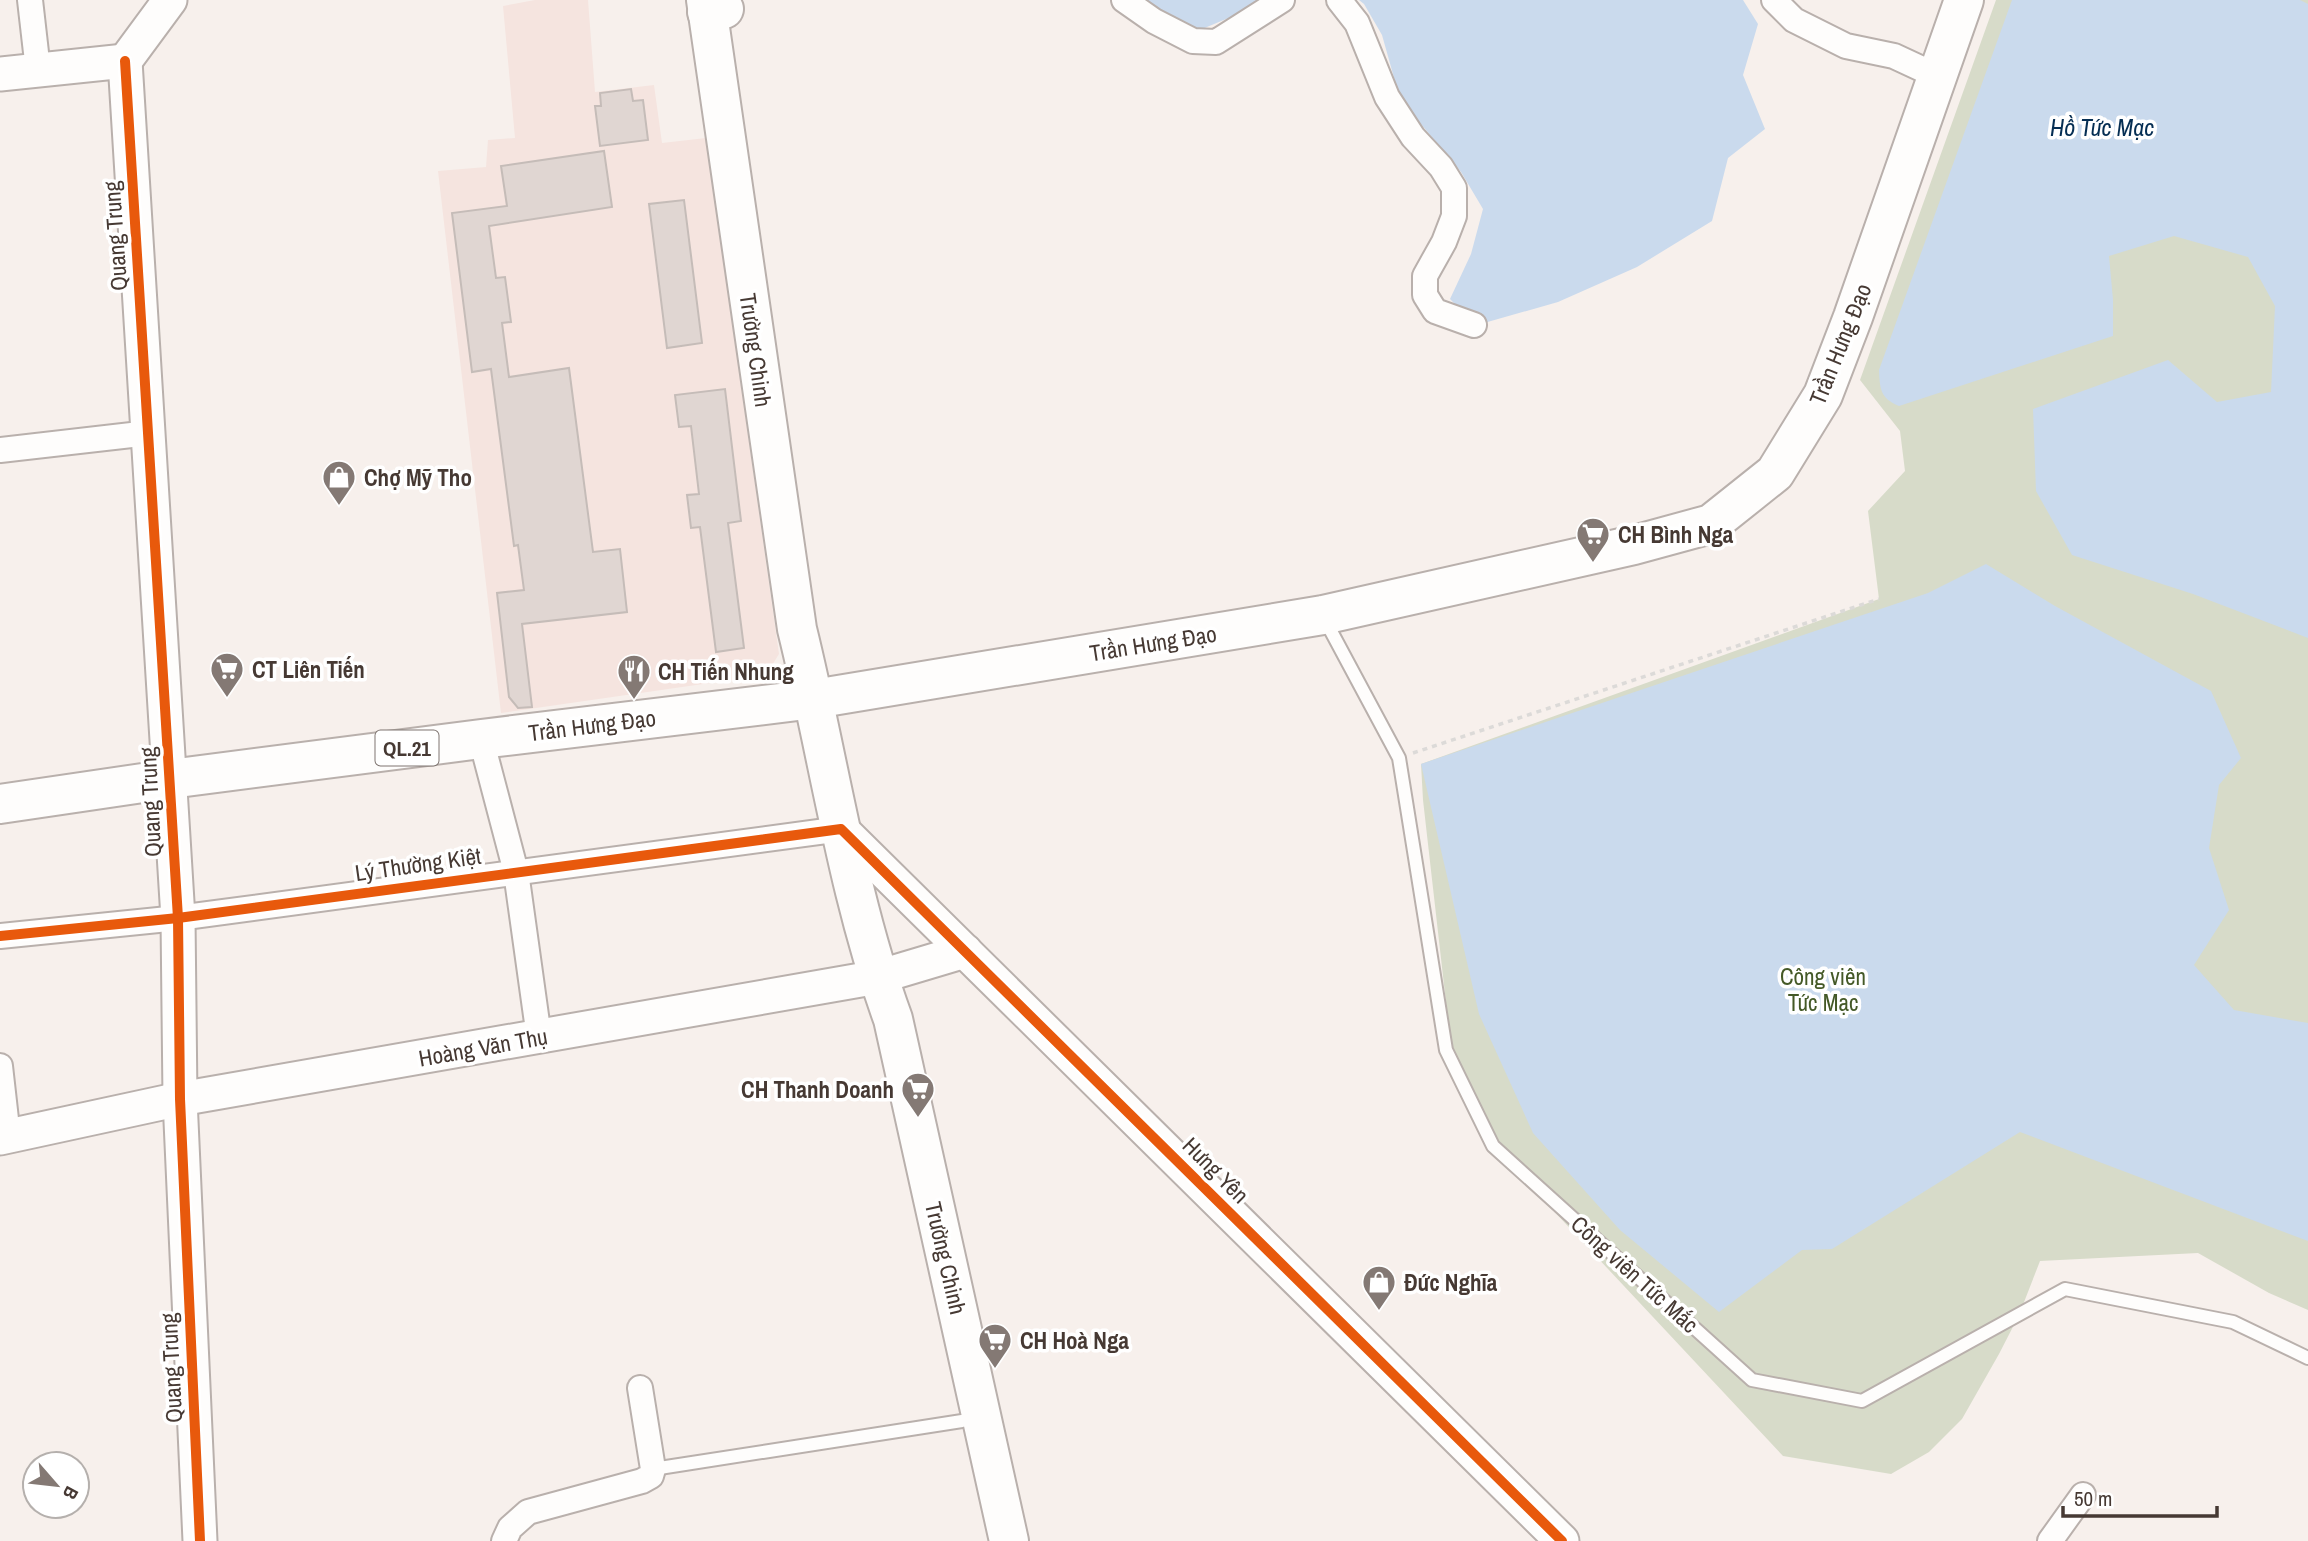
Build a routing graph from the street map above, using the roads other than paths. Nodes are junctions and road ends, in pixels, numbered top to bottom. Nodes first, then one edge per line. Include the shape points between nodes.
1 (30, 0) edge
2 (170, 0) edge
3 (1124, 0) edge
4 (1282, 0) edge
5 (1339, 0) edge
6 (1774, 0) edge
7 (1964, 0) edge
8 (715, 5) edge
9 (125, 61) junction
10 (38, 70) junction
11 (0, 74) edge
12 (1937, 76) junction
13 (1474, 324) dead end
14 (149, 433) junction
15 (0, 450) edge
16 (1323, 615) junction
17 (814, 699) junction
18 (481, 739) junction
19 (170, 779) junction
20 (0, 804) edge
21 (841, 829) junction
22 (516, 872) junction
23 (177, 918) junction
24 (0, 936) edge
25 (965, 951) junction
26 (878, 977) junction
27 (539, 1037) junction
28 (0, 1066) edge
29 (180, 1099) junction
30 (4, 1138) edge
31 (948, 1308) junction
32 (2308, 1359) edge
33 (640, 1388) dead end
34 (962, 1421) junction
35 (653, 1469) junction
36 (2083, 1495) dead end
37 (200, 1541) edge
38 (505, 1541) edge
39 (985, 1541) edge
40 (1009, 1541) edge
41 (1562, 1541) edge
42 (2050, 1541) edge

1 - 10 street
2 - 9 street
3 - 4 street via 1192,41 1216,42
5 - 13 street via 1357,23 1387,97 1454,188 1454,216 1425,276 1425,295 1435,311
6 - 12 street via 1794,20 1846,46 1894,56
7 - 12 main road, Trần Hưng Đạo
8 - 17 main road, Trường Chinh via 817,631
9 - 10 street
9 - 14 street, Quang Trung
10 - 11 street
12 - 16 main road, Trần Hưng Đạo via 1823,395 1775,472 1711,524
14 - 15 street
14 - 19 street, Quang Trung
16 - 17 main road, Trần Hưng Đạo
16 - 32 lane, Công viên Tức Mắc via 1399,758 1446,1050 1493,1146 1752,1380 1862,1401 2065,1289 2233,1322
17 - 18 main road, Trần Hưng Đạo / QL.21
17 - 21 main road, Trường Chinh
18 - 19 main road, Trần Hưng Đạo / QL.21
18 - 22 street
19 - 20 main road, Trần Hưng Đạo / QL.21
19 - 23 street, Quang Trung
21 - 22 street, Lý Thường Kiệt
21 - 25 street, Hưng Yên
21 - 26 main road, Trường Chinh
22 - 23 street, Lý Thường Kiệt
22 - 27 street
23 - 24 street, Lý Thường Kiệt
23 - 29 street, Quang Trung
25 - 26 street, Hoàng Văn Thụ
25 - 41 street, Hưng Yên
26 - 27 street, Hoàng Văn Thụ
26 - 31 main road, Trường Chinh via 893,1019
27 - 29 street, Hoàng Văn Thụ
28 - 30 street
29 - 30 street, Hoàng Văn Thụ
29 - 37 street, Quang Trung
31 - 34 main road, Trường Chinh
31 - 40 main road, Trường Chinh
33 - 35 street
34 - 35 lane
34 - 39 main road, Trường Chinh
35 - 38 street via 642,1481 528,1512 510,1528
36 - 42 street

